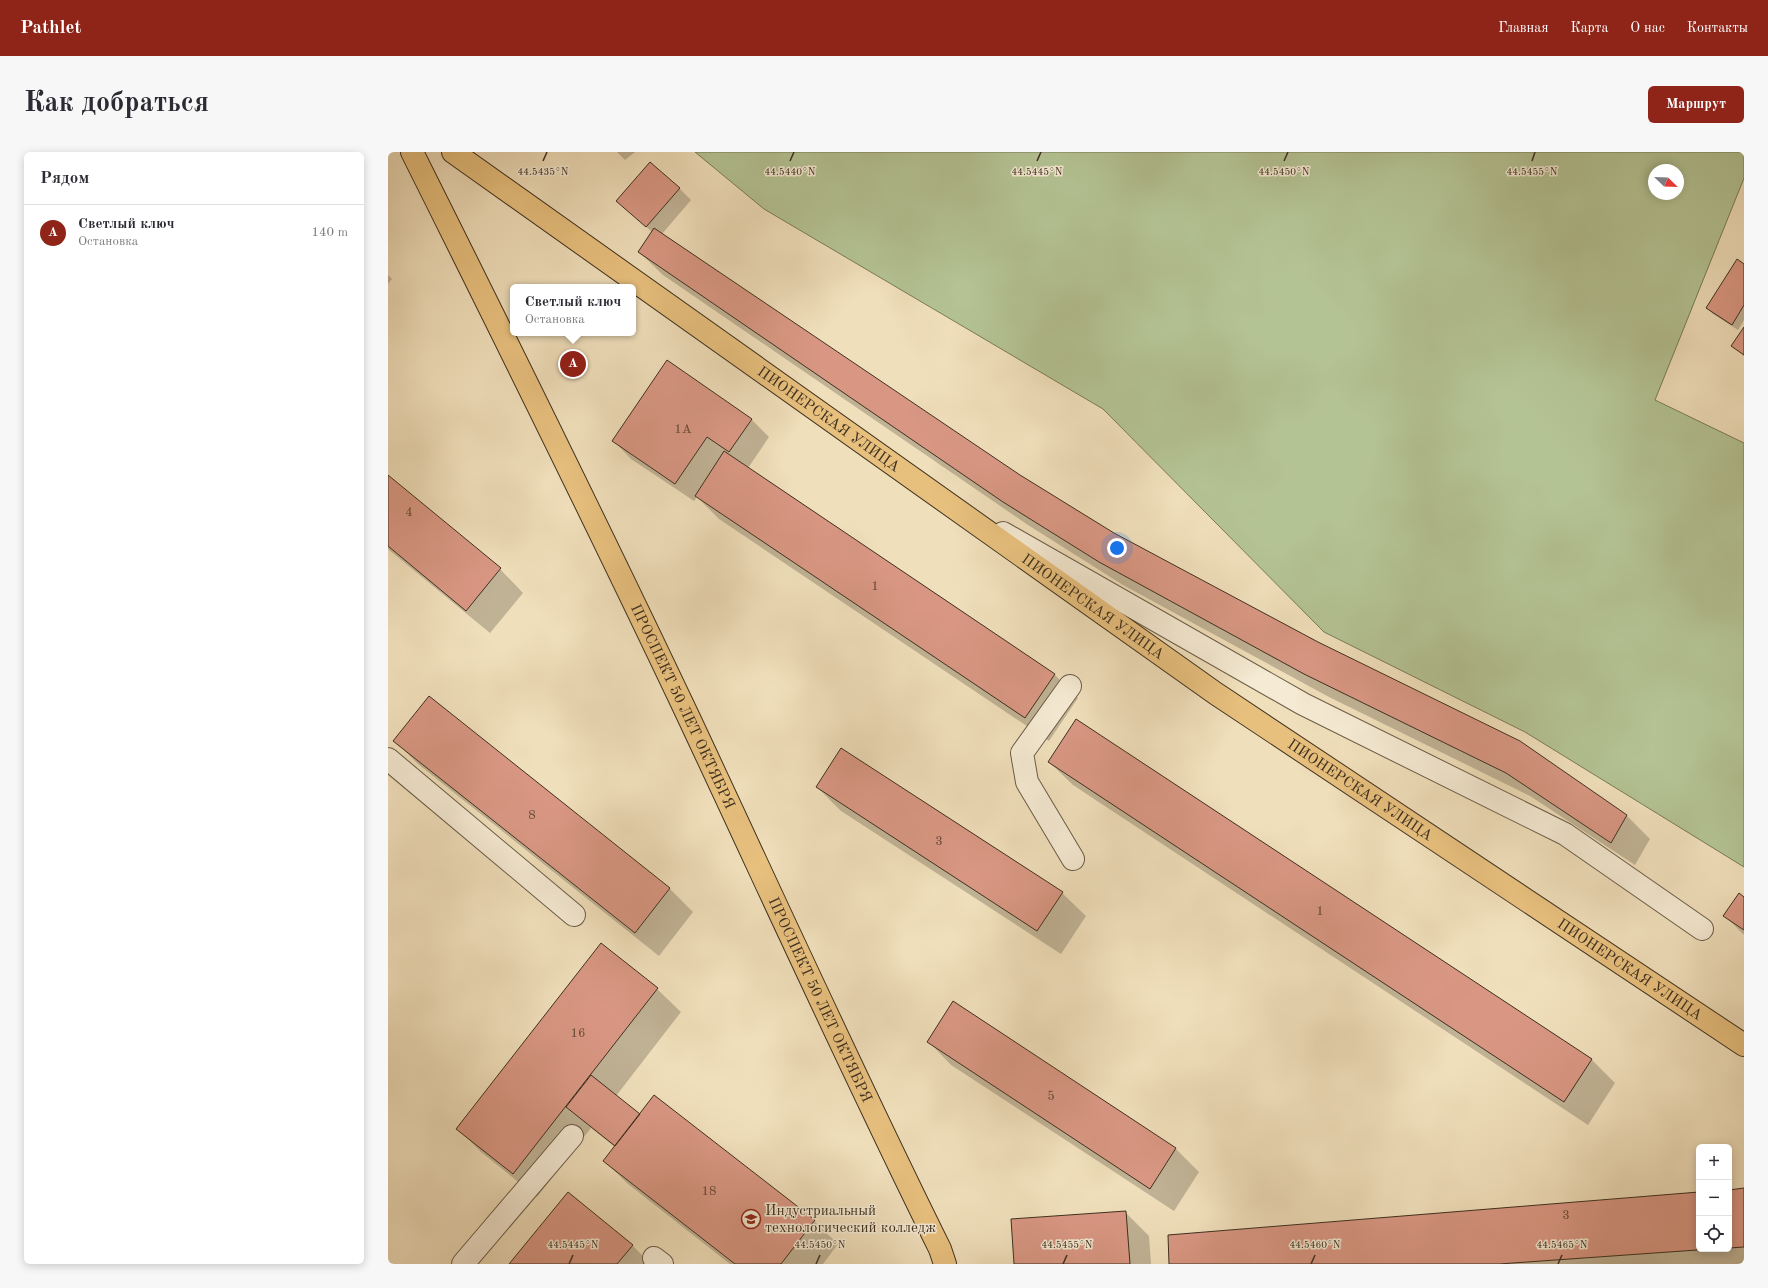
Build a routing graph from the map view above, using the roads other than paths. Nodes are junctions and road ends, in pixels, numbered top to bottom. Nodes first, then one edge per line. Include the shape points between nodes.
1 (412, 152) edge
2 (453, 152) edge
3 (933, 492) junction
4 (1070, 686) dead end
5 (388, 759) edge
6 (1073, 859) dead end
7 (574, 915) dead end
8 (1702, 929) dead end
9 (1744, 1045) edge
10 (572, 1136) dead end
11 (464, 1264) edge
12 (946, 1264) edge

1 - 12 main road, ПРОСПЕКТ 50 ЛЕТ ОКТЯБРЯ via 508,343 687,715
2 - 3 main road, ПИОНЕРСКАЯ УЛИЦА
3 - 8 lane via 1303,704 1565,834
3 - 9 main road, ПИОНЕРСКАЯ УЛИЦА via 1216,693
4 - 6 lane via 1022,753 1027,782
5 - 7 lane
10 - 11 lane

